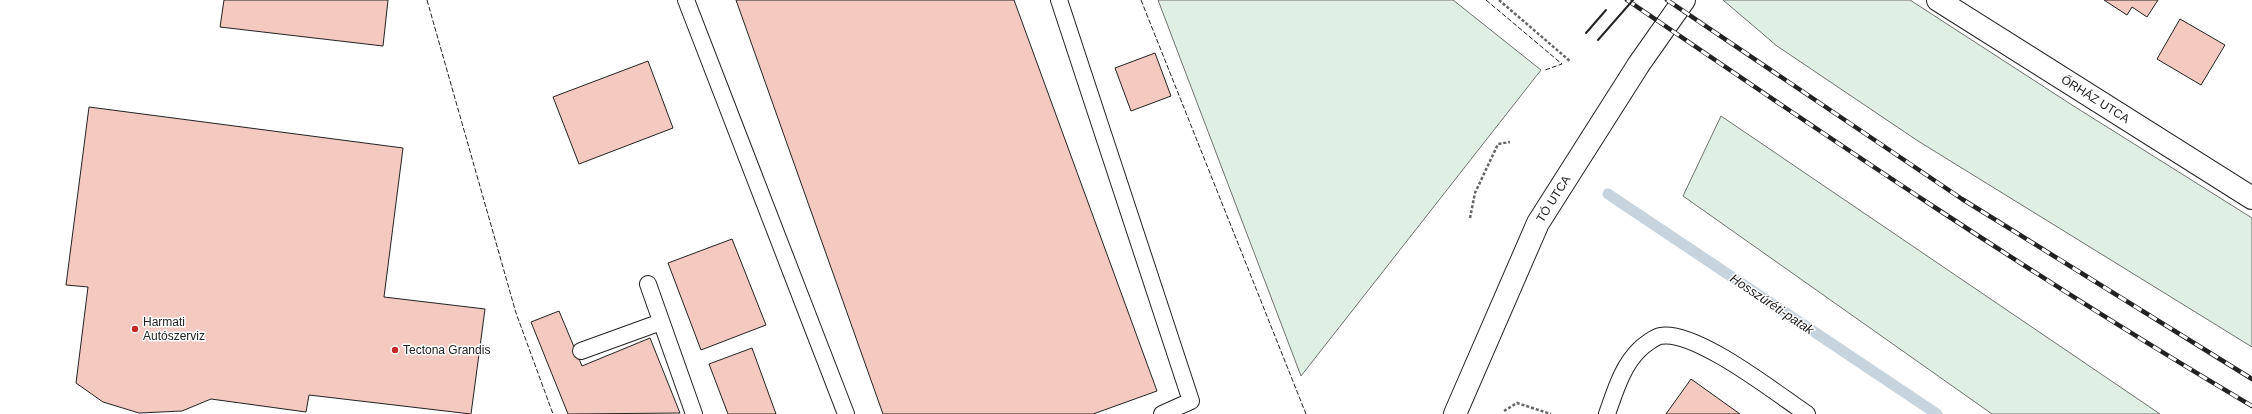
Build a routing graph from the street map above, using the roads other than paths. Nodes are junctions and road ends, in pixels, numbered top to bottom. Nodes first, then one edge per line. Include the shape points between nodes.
1 (686, 0) edge
2 (1059, 0) edge
3 (1684, 0) edge
4 (1938, 0) edge
5 (2252, 198) edge
6 (648, 284) dead end
7 (661, 322) junction
8 (581, 351) dead end
9 (694, 414) edge
10 (846, 414) edge
11 (1162, 414) edge
12 (1455, 414) edge
13 (1607, 414) edge
14 (1807, 414) edge

1 - 10 lane
2 - 11 lane via 1190,401
3 - 12 main road, TÓ UTCA via 1638,64 1538,222
4 - 5 main road, ŐRHÁZ UTCA
6 - 7 lane
7 - 8 lane
7 - 9 lane
13 - 14 lane via 1624,368 1640,349 1660,336 1684,338 1707,347

